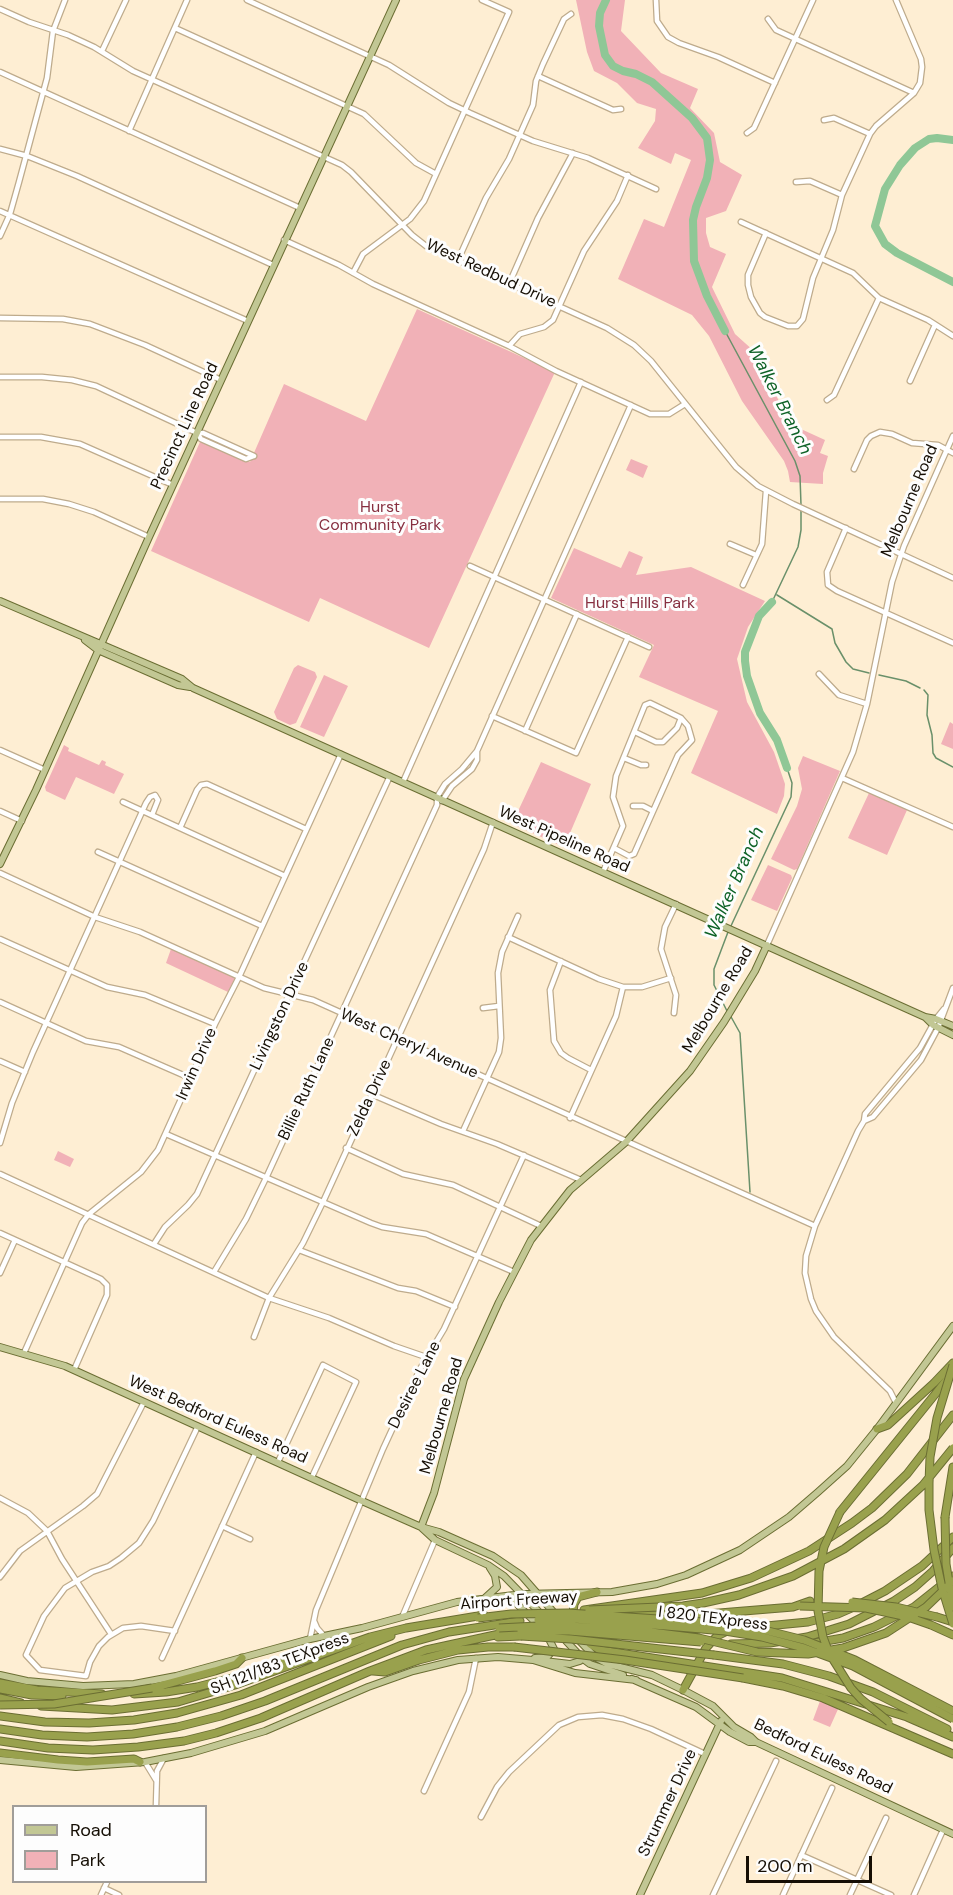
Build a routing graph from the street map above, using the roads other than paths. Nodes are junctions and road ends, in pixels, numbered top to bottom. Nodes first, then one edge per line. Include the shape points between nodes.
1 (65, 0) edge
2 (126, 0) edge
3 (187, 0) edge
4 (247, 0) edge
5 (387, 0) edge
6 (482, 0) edge
7 (656, 0) edge
8 (813, 0) edge
9 (896, 0) edge
10 (395, 2) edge
11 (0, 9) edge
12 (571, 14) dead end
13 (768, 19) dead end
14 (175, 28) junction
15 (53, 31) junction
16 (795, 39) junction
17 (102, 51) junction
18 (371, 55) junction
19 (0, 72) edge
20 (538, 76) junction
21 (152, 79) junction
22 (775, 83) junction
23 (44, 92) junction
24 (914, 93) junction
25 (348, 106) junction
26 (621, 109) dead end
27 (464, 110) junction
28 (824, 120) dead end
29 (129, 131) junction
30 (747, 133) dead end
31 (870, 134) junction
32 (519, 135) junction
33 (0, 149) edge
34 (573, 153) junction
35 (27, 156) junction
36 (324, 156) junction
37 (436, 174) junction
38 (628, 176) junction
39 (796, 182) dead end
40 (656, 189) dead end
41 (842, 195) junction
42 (300, 208) junction
43 (0, 211) edge
44 (10, 214) junction
45 (741, 222) dead end
46 (402, 225) junction
47 (766, 233) junction
48 (0, 237) edge
49 (284, 240) junction
50 (820, 258) junction
51 (458, 260) junction
52 (273, 265) junction
53 (353, 273) junction
54 (509, 284) junction
55 (879, 298) junction
56 (560, 307) junction
57 (0, 318) edge
58 (248, 321) junction
59 (935, 325) junction
60 (953, 336) edge
61 (509, 346) junction
62 (0, 377) edge
63 (221, 380) junction
64 (910, 381) dead end
65 (581, 382) junction
66 (827, 400) dead end
67 (686, 404) junction
68 (631, 405) junction
69 (197, 433) junction
70 (953, 436) edge
71 (0, 437) edge
72 (947, 450) junction
73 (953, 453) edge
74 (854, 469) dead end
75 (173, 485) junction
76 (766, 491) junction
77 (0, 499) edge
78 (846, 528) junction
79 (149, 537) junction
80 (730, 544) dead end
81 (901, 553) junction
82 (756, 555) junction
83 (470, 566) dead end
84 (494, 577) junction
85 (953, 578) edge
86 (743, 585) dead end
87 (545, 599) junction
88 (0, 601) edge
89 (885, 613) junction
90 (577, 614) junction
91 (628, 637) junction
92 (953, 643) edge
93 (100, 647) junction
94 (649, 647) dead end
95 (819, 674) dead end
96 (867, 704) junction
97 (492, 716) junction
98 (681, 718) junction
99 (525, 731) junction
100 (635, 732) junction
101 (0, 750) edge
102 (477, 751) junction
103 (340, 754) junction
104 (624, 758) junction
105 (469, 761) junction
106 (475, 764) junction
107 (646, 765) dead end
108 (45, 770) junction
109 (390, 776) junction
110 (458, 777) junction
111 (842, 778) junction
112 (403, 782) junction
113 (439, 801) junction
114 (123, 802) dead end
115 (633, 806) dead end
116 (652, 810) junction
117 (0, 811) edge
118 (143, 811) junction
119 (152, 815) junction
120 (22, 821) junction
121 (493, 822) junction
122 (953, 827) edge
123 (180, 828) junction
124 (306, 829) junction
125 (614, 848) junction
126 (98, 852) dead end
127 (119, 862) junction
128 (0, 864) edge
129 (603, 872) junction
130 (0, 873) edge
131 (285, 876) junction
132 (676, 904) junction
133 (518, 916) dead end
134 (94, 917) junction
135 (262, 926) junction
136 (508, 937) junction
137 (0, 939) edge
138 (767, 945) junction
139 (561, 961) junction
140 (70, 970) junction
141 (239, 977) junction
142 (671, 978) junction
143 (623, 987) junction
144 (953, 988) edge
145 (290, 995) junction
146 (0, 1002) edge
147 (499, 1006) junction
148 (483, 1008) dead end
149 (342, 1013) junction
150 (674, 1013) dead end
151 (47, 1023) junction
152 (937, 1023) junction
153 (215, 1024) junction
154 (953, 1026) edge
155 (953, 1035) edge
156 (398, 1038) junction
157 (0, 1061) edge
158 (591, 1070) junction
159 (24, 1072) junction
160 (190, 1078) junction
161 (487, 1079) junction
162 (371, 1094) junction
163 (0, 1117) edge
164 (570, 1118) junction
165 (6, 1120) junction
166 (464, 1131) junction
167 (166, 1134) junction
168 (626, 1142) junction
169 (0, 1143) edge
170 (346, 1148) junction
171 (524, 1155) junction
172 (215, 1156) junction
173 (0, 1174) edge
174 (266, 1178) junction
175 (581, 1180) junction
176 (323, 1202) junction
177 (501, 1206) junction
178 (89, 1214) junction
179 (541, 1226) junction
180 (815, 1226) junction
181 (0, 1233) edge
182 (15, 1240) junction
183 (154, 1244) junction
184 (299, 1250) junction
185 (477, 1257) junction
186 (64, 1262) junction
187 (214, 1272) junction
188 (514, 1272) junction
189 (0, 1273) edge
190 (269, 1298) junction
191 (454, 1307) junction
192 (953, 1326) edge
193 (254, 1337) dead end
194 (0, 1347) edge
195 (24, 1353) junction
196 (426, 1357) junction
197 (953, 1364) edge
198 (74, 1370) junction
199 (953, 1373) edge
200 (908, 1387) junction
201 (890, 1391) junction
202 (144, 1402) junction
203 (896, 1403) junction
204 (953, 1415) edge
205 (198, 1426) junction
206 (877, 1430) junction
207 (953, 1449) edge
208 (256, 1452) junction
209 (278, 1462) junction
210 (953, 1467) edge
211 (312, 1478) junction
212 (0, 1498) edge
213 (362, 1501) junction
214 (222, 1526) junction
215 (421, 1527) junction
216 (47, 1531) junction
217 (953, 1537) edge
218 (250, 1539) dead end
219 (435, 1540) junction
220 (953, 1548) edge
221 (488, 1565) junction
222 (0, 1577) edge
223 (953, 1579) edge
224 (76, 1581) junction
225 (597, 1592) junction
226 (522, 1594) junction
227 (540, 1596) junction
228 (483, 1599) junction
229 (800, 1606) junction
230 (953, 1607) edge
231 (584, 1610) junction
232 (568, 1613) junction
233 (403, 1615) junction
234 (313, 1617) junction
235 (953, 1623) edge
236 (489, 1625) junction
237 (175, 1631) junction
238 (111, 1634) junction
239 (521, 1634) junction
240 (953, 1635) edge
241 (324, 1636) junction
242 (310, 1638) junction
243 (770, 1643) junction
244 (587, 1650) junction
245 (242, 1658) junction
246 (312, 1658) junction
247 (476, 1658) junction
248 (582, 1658) junction
249 (162, 1659) dead end
250 (527, 1659) junction
251 (535, 1660) junction
252 (697, 1665) junction
253 (370, 1671) junction
254 (0, 1675) edge
255 (636, 1680) junction
256 (0, 1683) edge
257 (152, 1688) junction
258 (0, 1689) edge
259 (683, 1690) junction
260 (0, 1698) edge
261 (677, 1698) junction
262 (0, 1705) edge
263 (953, 1711) edge
264 (0, 1716) edge
265 (953, 1719) edge
266 (722, 1720) junction
267 (0, 1729) edge
268 (903, 1731) junction
269 (953, 1735) edge
270 (0, 1741) edge
271 (756, 1742) joint
272 (12, 1743) junction
273 (0, 1745) edge
274 (0, 1753) edge
275 (705, 1754) junction
276 (953, 1754) edge
277 (164, 1758) junction
278 (0, 1760) edge
279 (776, 1761) dead end
280 (142, 1762) junction
281 (156, 1780) junction
282 (832, 1788) dead end
283 (424, 1791) dead end
284 (156, 1805) edge
285 (481, 1817) dead end
286 (885, 1818) dead end
287 (943, 1830) junction
288 (953, 1834) edge
289 (801, 1855) junction
290 (857, 1881) junction
291 (106, 1883) edge
292 (104, 1888) junction
293 (101, 1895) edge
294 (119, 1895) edge
295 (640, 1895) edge
296 (713, 1895) edge
297 (783, 1895) edge
298 (850, 1895) edge
299 (891, 1895) edge
300 (914, 1895) edge

1 - 15 street
2 - 17 street
3 - 14 street
4 - 18 street
5 - 10 street
6 - 27 street via 509,12
7 - 22 street via 657,21 668,37
8 - 16 street
9 - 24 street via 921,59 922,76
10 - 18 main road, Precinct Line Road
11 - 15 street, West Redbud Drive
12 - 20 street via 564,19
13 - 16 street via 776,30
14 - 21 street
14 - 25 street
15 - 17 street, West Redbud Drive
15 - 23 street
16 - 22 street
16 - 24 street
17 - 21 street, West Redbud Drive
18 - 25 main road, Precinct Line Road
18 - 27 street
19 - 23 street
20 - 26 street via 613,110
20 - 32 street via 535,100
21 - 29 street
21 - 36 street, West Redbud Drive
22 - 30 street via 754,128
23 - 29 street
23 - 35 street
24 - 31 street
25 - 36 main road, Precinct Line Road
25 - 37 street via 376,124 416,163
27 - 32 street
27 - 37 street
28 - 31 street via 834,118
29 - 42 street
31 - 41 street
32 - 34 street
32 - 51 street
33 - 35 street
34 - 38 street
34 - 54 street
35 - 44 street
35 - 52 street
36 - 42 main road, Precinct Line Road
36 - 46 street, West Redbud Drive via 351,172
37 - 46 street via 421,207
38 - 40 street
38 - 56 street via 617,201 584,252
39 - 41 street via 810,181
41 - 50 street via 833,230
42 - 49 main road, Precinct Line Road
43 - 44 street
44 - 48 street
44 - 58 street
45 - 47 street
46 - 51 street, West Redbud Drive via 426,246
46 - 53 street via 363,254
47 - 50 street
47 - 50 street via 747,285 755,306 772,320 792,327 801,323
49 - 52 main road, Precinct Line Road
49 - 53 street
50 - 55 street via 853,273
51 - 54 street, West Redbud Drive
52 - 58 main road, Precinct Line Road
53 - 61 street
54 - 56 street, West Redbud Drive
55 - 59 street
55 - 66 street via 834,395
56 - 61 street via 549,324 520,334
56 - 67 street, West Redbud Drive via 608,328 634,345
57 - 63 street via 63,319 90,324
58 - 63 main road, Precinct Line Road
59 - 60 street
59 - 64 street
61 - 65 street
62 - 69 street via 84,382
63 - 69 main road, Precinct Line Road
65 - 68 street
65 - 84 street
67 - 68 street via 669,414 657,415
67 - 76 street, West Redbud Drive via 736,467
68 - 87 street, Billie Ruth Lane
69 - 69 street via 201,439 246,459 254,456
69 - 75 main road, Precinct Line Road
70 - 72 street, Melbourne Road
71 - 75 street via 50,438 80,444
72 - 73 street
72 - 74 street via 880,432 867,440
72 - 81 street, Melbourne Road
75 - 79 main road, Precinct Line Road
76 - 78 street, West Redbud Drive
76 - 82 street via 763,538
77 - 79 street via 43,499 69,504
78 - 81 street, West Redbud Drive
78 - 89 street via 827,572 828,585
79 - 93 main road, Precinct Line Road
80 - 82 street
81 - 85 street, West Redbud Drive
81 - 89 street, Melbourne Road
82 - 86 street
83 - 84 street
84 - 87 street
84 - 112 street
87 - 90 street
87 - 97 street, Billie Ruth Lane
88 - 93 main road, West Pipeline Road
89 - 92 street
89 - 96 street, Melbourne Road
90 - 91 street
90 - 99 street
91 - 94 street
91 - 99 street via 576,753
93 - 103 main road, West Pipeline Road via 178,686 193,688
93 - 108 main road, Precinct Line Road
95 - 96 street via 839,695
96 - 111 street, Melbourne Road
97 - 99 street
97 - 102 street, Billie Ruth Lane
98 - 100 street via 663,742
98 - 100 street via 650,703 645,705
98 - 116 street via 692,740 678,756
100 - 104 street
101 - 108 street
102 - 105 street, Billie Ruth Lane
102 - 106 street, Billie Ruth Lane
103 - 109 main road, West Pipeline Road
103 - 124 street, Irwin Drive
104 - 107 street
104 - 125 street via 613,791 623,826
105 - 106 street
105 - 110 street, Billie Ruth Lane
106 - 110 street, Billie Ruth Lane
108 - 120 main road, Precinct Line Road
109 - 112 main road, West Pipeline Road
109 - 145 street, Livingston Drive
110 - 113 street, Billie Ruth Lane
111 - 122 street
111 - 138 street, Melbourne Road
112 - 113 main road, West Pipeline Road
113 - 121 main road, West Pipeline Road
113 - 149 street, Billie Ruth Lane
114 - 118 street
115 - 116 street
116 - 125 street via 634,854 629,856
117 - 120 street
118 - 119 street
118 - 119 street via 154,795 158,800
118 - 127 street
119 - 123 street
120 - 128 main road, Precinct Line Road
121 - 129 main road, West Pipeline Road
121 - 156 street, Zelda Drive
123 - 124 street via 197,790 207,784
123 - 131 street
124 - 131 street, Irwin Drive
125 - 129 street
126 - 127 street
127 - 134 street
127 - 135 street
129 - 132 main road, West Pipeline Road
130 - 134 street, West Cheryl Avenue
131 - 135 street, Irwin Drive
132 - 138 main road, West Pipeline Road
132 - 142 street via 662,939
133 - 136 street
134 - 140 street
134 - 141 street, West Cheryl Avenue via 140,932
135 - 141 street, Irwin Drive
136 - 139 street
136 - 147 street via 498,973
137 - 140 street
138 - 152 main road, West Pipeline Road
138 - 168 main road, Melbourne Road via 755,971 690,1071
139 - 143 street
139 - 158 street via 550,990 554,1041 561,1053
140 - 151 street
140 - 153 street via 107,987 145,994
141 - 145 street, West Cheryl Avenue
141 - 153 street, Irwin Drive
142 - 143 street via 642,987
142 - 150 street via 676,995
143 - 158 street via 616,1016
144 - 152 street
145 - 149 street, West Cheryl Avenue
145 - 172 street, Livingston Drive
146 - 151 street
147 - 148 street
147 - 161 street via 501,1045
149 - 156 street, West Cheryl Avenue
149 - 174 street, Billie Ruth Lane
151 - 159 street
151 - 160 street via 86,1041 119,1047
152 - 154 main road, West Pipeline Road
152 - 155 main road, West Pipeline Road
152 - 180 street via 865,1114
153 - 160 street, Irwin Drive
156 - 161 street, West Cheryl Avenue
156 - 162 street, Zelda Drive
157 - 159 street
158 - 164 street
159 - 165 street
160 - 167 street, Irwin Drive
161 - 164 street, West Cheryl Avenue
161 - 166 street
162 - 166 street
162 - 170 street, Zelda Drive
163 - 165 street
164 - 168 street, West Cheryl Avenue
165 - 169 street
166 - 171 street
167 - 172 street
167 - 178 street, Irwin Drive via 141,1172
168 - 175 main road, Melbourne Road
168 - 180 street, West Cheryl Avenue
170 - 176 street, Zelda Drive
170 - 177 street via 403,1174 444,1182
171 - 175 street
171 - 177 street, Desiree Lane
172 - 174 street
172 - 183 street, Livingston Drive via 193,1200 165,1227
173 - 178 street
174 - 176 street
174 - 187 street, Billie Ruth Lane
175 - 179 main road, Melbourne Road
176 - 184 street, Zelda Drive
176 - 185 street via 382,1227 426,1234
177 - 179 street
177 - 185 street, Desiree Lane
178 - 183 street
178 - 186 street, Irwin Drive
179 - 188 main road, Melbourne Road
180 - 201 street via 807,1248 805,1273 813,1306 834,1336
181 - 182 street
182 - 186 street
182 - 189 street
183 - 187 street
184 - 190 street, Zelda Drive
184 - 191 street
185 - 188 street
185 - 191 street, Desiree Lane
186 - 195 street, Irwin Drive
186 - 198 street via 101,1279 108,1288
187 - 190 street
188 - 215 main road, Melbourne Road via 464,1379
190 - 193 street, Zelda Drive
190 - 196 street
191 - 196 street, Desiree Lane
192 - 200 main road, Airport Freeway
194 - 195 main road, West Bedford Euless Road
195 - 198 main road, West Bedford Euless Road
196 - 213 street, Desiree Lane
197 - 206 highway
197 - 235 highway, bridge via 934,1432 929,1483 934,1550
198 - 202 main road, West Bedford Euless Road
199 - 268 highway, bridge via 840,1512 824,1547 819,1571 818,1611 823,1637 835,1665 851,1688
200 - 201 street
200 - 203 main road, Airport Freeway
201 - 203 street
202 - 205 main road, West Bedford Euless Road
202 - 216 street via 97,1494
203 - 206 main road, Airport Freeway
204 - 231 highway, Airport Freeway via 912,1468 872,1508 809,1551 752,1578 702,1593
205 - 208 main road, West Bedford Euless Road
205 - 224 street via 139,1543 121,1558
206 - 225 main road, Airport Freeway via 818,1492 740,1550 657,1584
207 - 232 highway, bridge via 923,1485 885,1520 844,1550 793,1576 703,1603
208 - 209 main road, West Bedford Euless Road
208 - 214 street
209 - 211 main road, West Bedford Euless Road
209 - 211 street via 323,1365 356,1382
210 - 230 highway, bridge via 945,1517 945,1564
211 - 213 main road, West Bedford Euless Road
212 - 216 street via 28,1513
213 - 215 main road, West Bedford Euless Road
213 - 234 street, Desiree Lane
214 - 218 street
214 - 237 street
215 - 219 main road, West Bedford Euless Road
215 - 227 main road, West Bedford Euless Road via 500,1560
216 - 222 street via 20,1551
216 - 224 street
217 - 252 highway via 922,1566 854,1607 808,1622 725,1632 706,1648
219 - 221 main road, West Bedford Euless Road
219 - 233 street
220 - 243 highway, Airport Freeway via 915,1587 871,1614 816,1635
221 - 226 main road, West Bedford Euless Road
221 - 228 main road via 497,1587
223 - 236 highway, bridge via 926,1607 886,1633 843,1648 808,1654 757,1652 653,1632
223 - 243 highway via 914,1606 859,1633 795,1646
224 - 238 street
224 - 238 street via 56,1598 26,1655 40,1670 86,1676 95,1652
225 - 227 main road, Airport Freeway
225 - 252 highway via 578,1598 574,1604 573,1612 590,1644 608,1652
226 - 227 main road, Airport Freeway
226 - 228 main road, Airport Freeway
226 - 248 main road, West Bedford Euless Road
227 - 244 main road
228 - 233 main road, Airport Freeway
228 - 250 main road via 514,1601 544,1631 553,1645 551,1653
229 - 231 highway via 707,1614 645,1615
229 - 235 highway, bridge via 810,1601 873,1604
229 - 240 highway, bridge via 866,1608 931,1625
231 - 246 highway, Airport Freeway, bridge via 489,1614 406,1628
232 - 263 highway, I 820 TEXpress, bridge via 725,1624 804,1640 855,1660
232 - 264 highway, SH 121/183 TEXpress, bridge via 511,1614 410,1631 220,1702 155,1718 89,1723
233 - 241 main road, Airport Freeway
234 - 241 street
234 - 242 street, Desiree Lane
236 - 265 highway, I 820 TEXpress, bridge via 573,1619 762,1637 844,1663
236 - 267 highway, SH 121/183 TEXpress via 402,1645 221,1716 155,1731 87,1737
237 - 238 street via 129,1627
237 - 249 street
239 - 243 highway, Airport Freeway, bridge via 569,1631 720,1645
239 - 253 highway, Airport Freeway via 426,1650
239 - 269 highway, bridge via 783,1664 873,1692
241 - 242 main road, Airport Freeway
242 - 245 main road, Airport Freeway
244 - 248 main road
244 - 259 main road via 608,1664 652,1675
245 - 254 main road, Airport Freeway via 176,1676 111,1686 55,1684
245 - 257 highway via 236,1664
246 - 256 highway via 303,1656 251,1673 166,1692 77,1694
246 - 260 highway, Airport Freeway via 199,1697 134,1709 68,1709
247 - 250 main road
247 - 277 main road via 413,1671 254,1735
247 - 283 street via 469,1692
248 - 251 main road via 570,1664
248 - 255 main road, West Bedford Euless Road
250 - 251 main road
251 - 255 main road via 575,1673
252 - 259 highway
252 - 269 highway via 810,1686
253 - 268 highway, bridge via 385,1672 458,1650 514,1647 625,1660 783,1686
253 - 272 highway, Airport Freeway via 261,1718 184,1741 93,1750
255 - 261 main road, West Bedford Euless Road
257 - 258 highway, bridge via 77,1696
257 - 262 highway, bridge via 62,1703
259 - 261 main road
259 - 266 main road via 706,1702
261 - 266 main road, West Bedford Euless Road
266 - 271 main road, West Bedford Euless Road via 737,1736
266 - 275 main road, Strummer Drive
268 - 276 highway
270 - 272 highway, Airport Freeway
271 - 287 main road, Bedford Euless Road
272 - 273 highway
274 - 280 highway via 87,1762
275 - 285 street via 623,1719 602,1715 578,1717 558,1725 509,1772 496,1786
275 - 295 main road, Strummer Drive
277 - 280 main road
277 - 281 street
278 - 280 main road via 76,1767
279 - 296 street
280 - 281 street
281 - 284 street
282 - 289 street
286 - 290 street
287 - 288 main road, Bedford Euless Road
287 - 300 street
289 - 290 street
289 - 297 street
290 - 298 street
290 - 299 street
291 - 292 street
292 - 293 street
292 - 294 street

